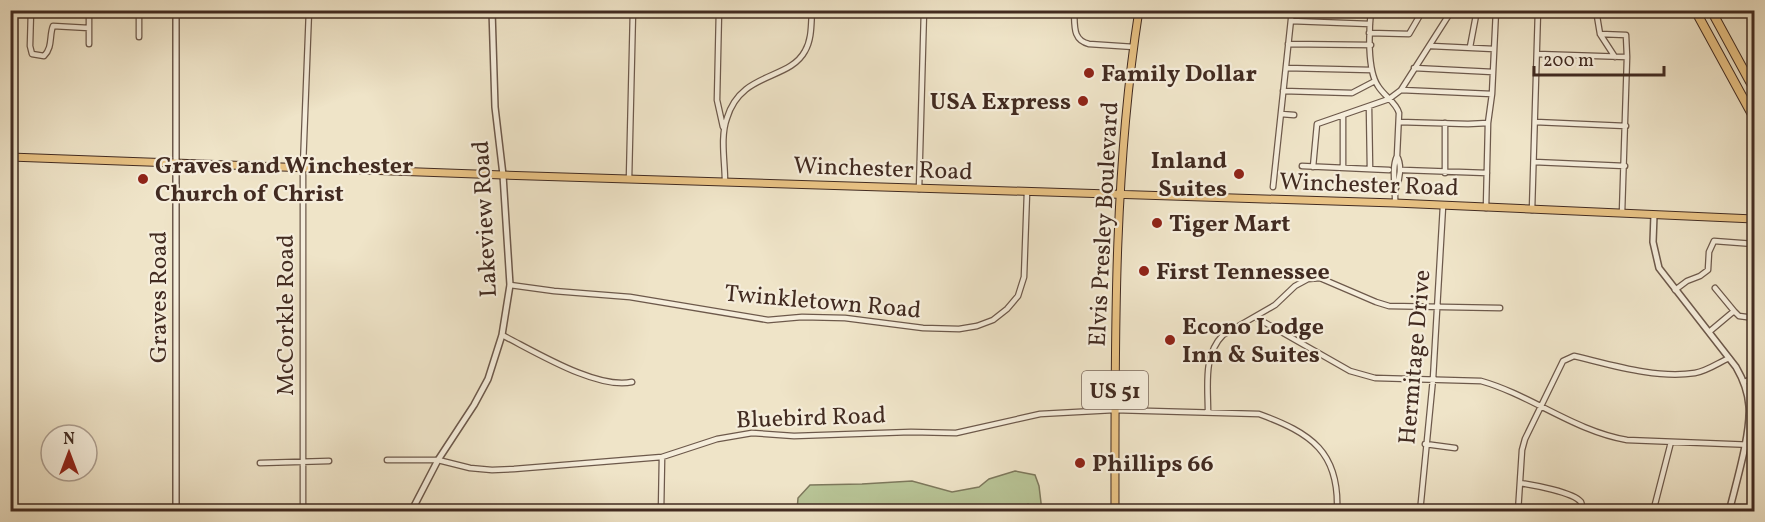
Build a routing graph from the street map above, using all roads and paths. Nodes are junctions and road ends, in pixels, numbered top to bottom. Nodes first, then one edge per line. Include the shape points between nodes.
1 (32, 10) edge
2 (89, 10) edge
3 (140, 10) edge
4 (176, 10) edge
5 (309, 10) edge
6 (492, 10) edge
7 (633, 10) edge
8 (719, 10) edge
9 (812, 10) edge
10 (924, 10) edge
11 (1074, 10) edge
12 (1139, 10) edge
13 (1292, 10) edge
14 (1371, 10) edge
15 (1423, 10) edge
16 (1452, 10) edge
17 (1476, 10) edge
18 (1496, 10) edge
19 (1538, 10) edge
20 (1596, 10) edge
21 (1695, 10) edge
22 (1711, 10) edge
23 (1291, 21) junction
24 (1370, 24) junction
25 (89, 28) junction
26 (1370, 33) junction
27 (1600, 34) junction
28 (140, 37) dead end
29 (89, 44) dead end
30 (1288, 44) junction
31 (1371, 45) junction
32 (1431, 46) junction
33 (1134, 47) junction
34 (1470, 47) junction
35 (1494, 48) junction
36 (1537, 54) junction
37 (1615, 57) junction
38 (1627, 57) junction
39 (1286, 68) junction
40 (1414, 68) junction
41 (1371, 70) junction
42 (1493, 72) junction
43 (1375, 81) junction
44 (1755, 89) edge
45 (1401, 90) junction
46 (1283, 91) junction
47 (1492, 94) junction
48 (1389, 99) junction
49 (1369, 107) junction
50 (1281, 114) junction
51 (1294, 115) dead end
52 (1343, 116) junction
53 (1755, 118) edge
54 (1399, 122) junction
55 (1535, 122) junction
56 (1445, 123) junction
57 (1488, 123) junction
58 (1626, 126) junction
59 (723, 129) junction
60 (10, 157) edge
61 (176, 162) junction
62 (1534, 162) junction
63 (303, 166) junction
64 (1302, 166) dead end
65 (1625, 166) junction
66 (1313, 167) junction
67 (1343, 168) junction
68 (1370, 169) junction
69 (1396, 170) junction
70 (1445, 173) junction
71 (1487, 173) junction
72 (503, 175) junction
73 (629, 179) junction
74 (726, 182) junction
75 (1274, 187) dead end
76 (919, 189) junction
77 (1027, 192) junction
78 (1120, 195) junction
79 (1395, 202) junction
80 (1443, 206) junction
81 (1486, 208) junction
82 (1532, 210) junction
83 (1622, 214) junction
84 (1654, 215) junction
85 (1755, 219) edge
86 (1755, 244) edge
87 (510, 285) junction
88 (1715, 288) dead end
89 (1675, 290) junction
90 (1438, 305) junction
91 (1500, 308) dead end
92 (1734, 311) junction
93 (1255, 317) junction
94 (1755, 318) edge
95 (1709, 332) junction
96 (502, 335) junction
97 (1729, 358) junction
98 (1755, 378) edge
99 (1433, 379) junction
100 (632, 382) dead end
101 (1744, 382) junction
102 (1542, 407) junction
103 (1114, 410) junction
104 (1208, 412) junction
105 (1671, 442) junction
106 (1425, 444) junction
107 (1745, 444) junction
108 (1755, 445) edge
109 (1455, 448) dead end
110 (662, 457) junction
111 (387, 460) dead end
112 (438, 460) junction
113 (329, 461) dead end
114 (303, 462) junction
115 (260, 463) dead end
116 (1520, 483) junction
117 (1420, 510) edge
118 (1452, 511) edge
119 (176, 512) edge
120 (303, 512) edge
121 (411, 512) edge
122 (660, 512) edge
123 (1115, 512) edge
124 (1337, 512) edge
125 (1518, 512) edge
126 (1584, 512) edge
127 (1653, 512) edge
128 (1729, 512) edge

1 - 25 street via 32,54 46,54 53,26
2 - 25 street
3 - 28 street
4 - 61 street, Graves Road
5 - 63 street, McCorkle Road
6 - 72 street, Lakeview Road via 495,107
7 - 73 street
8 - 59 street via 717,100
9 - 59 street via 806,51 795,64 754,82 740,94
10 - 76 street
11 - 33 street via 1076,35 1082,42
12 - 33 main road, Elvis Presley Boulevard / US 51
13 - 23 street
14 - 24 street
15 - 26 street via 1409,34
16 - 32 street
17 - 34 street
18 - 35 street
19 - 36 street
20 - 27 street
21 - 53 highway
22 - 44 highway
23 - 24 street
23 - 30 street
24 - 26 street
25 - 29 street
26 - 31 street
27 - 37 street
27 - 38 street via 1626,35
30 - 31 street
30 - 39 street
31 - 41 street
32 - 34 street
32 - 40 street
33 - 78 main road, Elvis Presley Boulevard / US 51
34 - 35 street
35 - 42 street
36 - 37 street
36 - 55 street
37 - 38 street
38 - 58 street
39 - 41 street
39 - 46 street
40 - 42 street
40 - 45 street
41 - 43 street
42 - 47 street
43 - 46 street via 1352,93
43 - 48 street
45 - 47 street
45 - 48 street
46 - 50 street
47 - 57 street
48 - 49 street
48 - 54 street via 1398,109
49 - 52 street
49 - 68 street
50 - 51 street
50 - 75 street
52 - 66 street via 1317,124
52 - 67 street
54 - 56 street
54 - 69 street via 1400,160
55 - 58 street
55 - 62 street
56 - 57 street
56 - 70 street
57 - 71 street
58 - 65 street
59 - 74 street
60 - 61 main road, Winchester Road
61 - 63 main road, Winchester Road
61 - 119 street, Graves Road
62 - 65 street
62 - 82 street
63 - 72 main road, Winchester Road
63 - 114 street, McCorkle Road
64 - 66 street
65 - 83 street
66 - 67 street
67 - 68 street
68 - 69 street
69 - 70 street
69 - 79 street via 1399,180
70 - 71 street
71 - 81 street
72 - 73 main road, Winchester Road
72 - 87 street, Lakeview Road
73 - 74 main road, Winchester Road
74 - 76 main road, Winchester Road
76 - 77 main road, Winchester Road
77 - 78 main road, Winchester Road
77 - 87 street, Twinkletown Road via 1024,277 1018,296 993,320 977,326 923,328 845,318 768,320 630,297
78 - 79 main road, Winchester Road
78 - 103 main road, Elvis Presley Boulevard / US 51
79 - 80 main road, Winchester Road
80 - 81 main road, Winchester Road
80 - 90 street, Hermitage Drive
81 - 82 main road, Winchester Road
82 - 83 main road, Winchester Road
83 - 84 main road, Winchester Road
84 - 85 main road, Winchester Road
84 - 89 street via 1653,242 1659,268
86 - 89 street via 1714,241 1708,270
87 - 96 street, Lakeview Road
88 - 92 street
89 - 95 street
90 - 91 street
90 - 93 street via 1389,306 1320,278 1296,286
90 - 99 street, Hermitage Drive
92 - 94 street via 1739,316
92 - 95 street
93 - 99 street via 1350,371 1375,378
93 - 104 street via 1223,335 1213,347
95 - 97 street
96 - 100 street via 593,379
96 - 112 street, Lakeview Road via 488,379
97 - 101 street
97 - 102 street via 1693,373 1645,373 1574,356 1563,361
98 - 101 street
99 - 102 street via 1497,385
99 - 106 street, Hermitage Drive
101 - 107 street via 1749,406
102 - 105 street via 1609,437
102 - 116 street via 1525,439
103 - 104 street, Bluebird Road
103 - 110 street, Bluebird Road via 1040,414 956,433 752,433 717,439
103 - 123 main road, Elvis Presley Boulevard / US 51
104 - 124 street, Bluebird Road via 1259,414 1310,438 1331,462 1336,478
105 - 107 street
105 - 127 street
106 - 109 street
106 - 117 street, Hermitage Drive
107 - 108 street
107 - 128 street
110 - 112 street, Bluebird Road via 492,470
110 - 122 street
111 - 112 street, Bluebird Road
112 - 121 street, Lakeview Road
113 - 114 street
114 - 115 street
114 - 120 street, McCorkle Road
116 - 125 street
116 - 126 street via 1575,497
117 - 118 street

